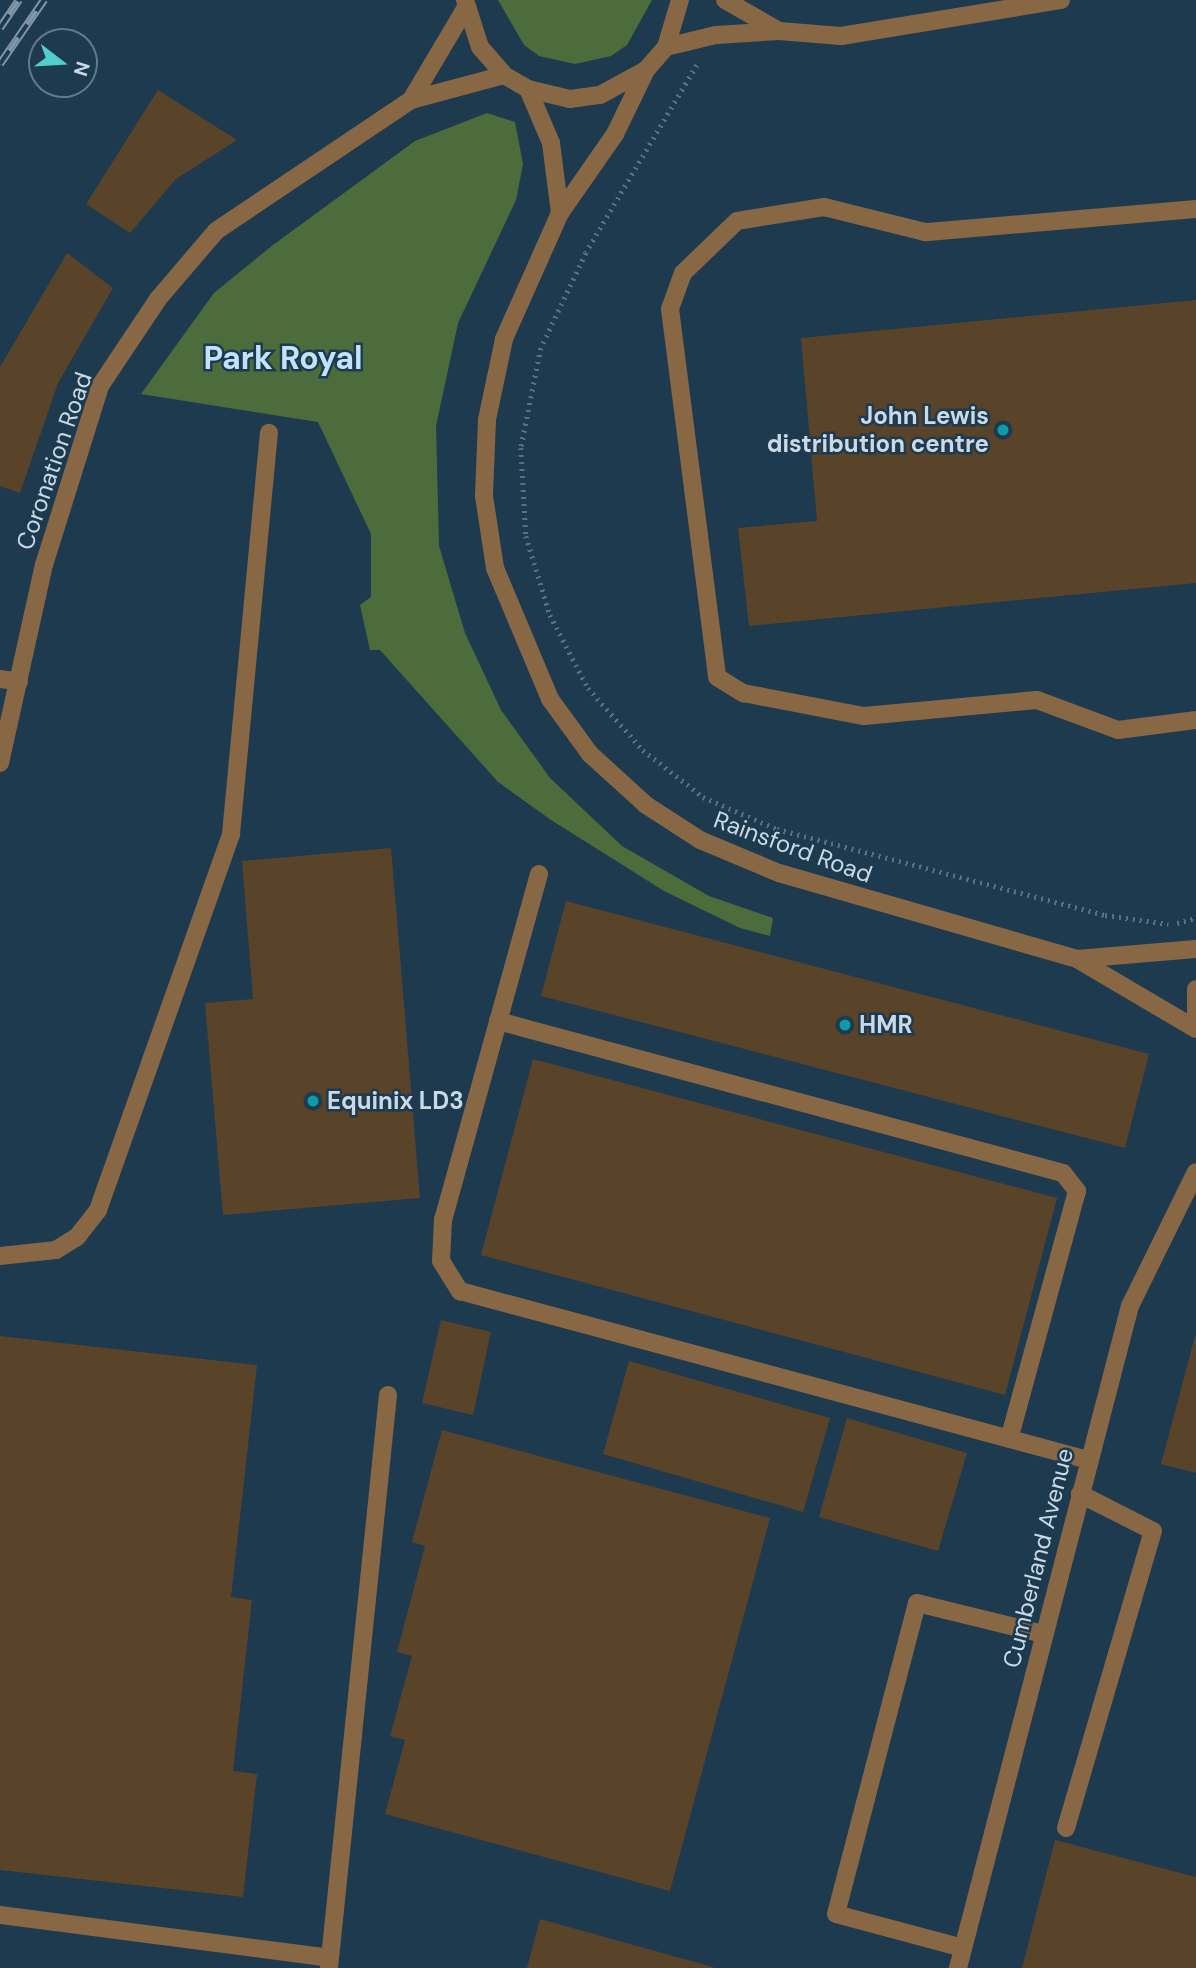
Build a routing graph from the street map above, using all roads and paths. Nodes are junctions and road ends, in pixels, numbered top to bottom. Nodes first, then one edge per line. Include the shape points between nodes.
1 (680, 0) edge
2 (725, 0) edge
3 (1061, 0) edge
4 (465, 4) edge
5 (779, 31) junction
6 (666, 47) junction
7 (646, 70) junction
8 (504, 75) junction
9 (528, 89) junction
10 (411, 100) junction
11 (1196, 209) edge
12 (560, 213) junction
13 (269, 433) dead end
14 (0, 679) edge
15 (19, 682) junction
16 (1196, 720) edge
17 (0, 763) edge
18 (539, 874) dead end
19 (1196, 949) edge
20 (1077, 959) junction
21 (1196, 989) edge
22 (1196, 1017) edge
23 (498, 1021) junction
24 (1196, 1029) edge
25 (1196, 1172) edge
26 (0, 1256) edge
27 (388, 1395) dead end
28 (1009, 1438) junction
29 (1088, 1460) junction
30 (1080, 1494) junction
31 (1043, 1634) junction
32 (1066, 1828) dead end
33 (0, 1914) edge
34 (963, 1948) junction
35 (329, 1963) edge
36 (958, 1968) edge

1 - 6 street
2 - 5 street
3 - 5 street via 841,36
4 - 8 street via 480,47
4 - 10 street, Coronation Road
5 - 6 street via 716,35
6 - 7 street
7 - 9 street via 600,95 570,99
7 - 12 street, Rainsford Road via 615,134
8 - 9 street
8 - 10 street, Coronation Road
9 - 12 street via 551,143
10 - 15 street, Coronation Road via 216,231 158,299 100,386 44,565
11 - 16 street via 925,232 824,207 737,221 683,273 670,309 717,677 743,693 864,716 1037,700 1118,730
12 - 20 street, Rainsford Road via 504,339 486,420 484,496 495,568 550,699 590,754 646,805 701,840 791,877
13 - 26 street via 231,834 98,1210 77,1237 56,1250
14 - 15 street
15 - 17 street, Coronation Road
18 - 23 street
19 - 20 street, Rainsford Road
20 - 24 street, Rainsford Road
21 - 22 street
23 - 28 street via 443,1219 441,1261 460,1291
23 - 28 street via 1063,1173 1077,1191
25 - 29 street, Cumberland Avenue via 1130,1306
27 - 35 street
28 - 29 street
29 - 30 street, Cumberland Avenue
30 - 31 street, Cumberland Avenue
30 - 32 street via 1153,1531
31 - 34 street, Cumberland Avenue
31 - 34 street via 917,1603 836,1914
33 - 35 street
34 - 36 street, Cumberland Avenue

